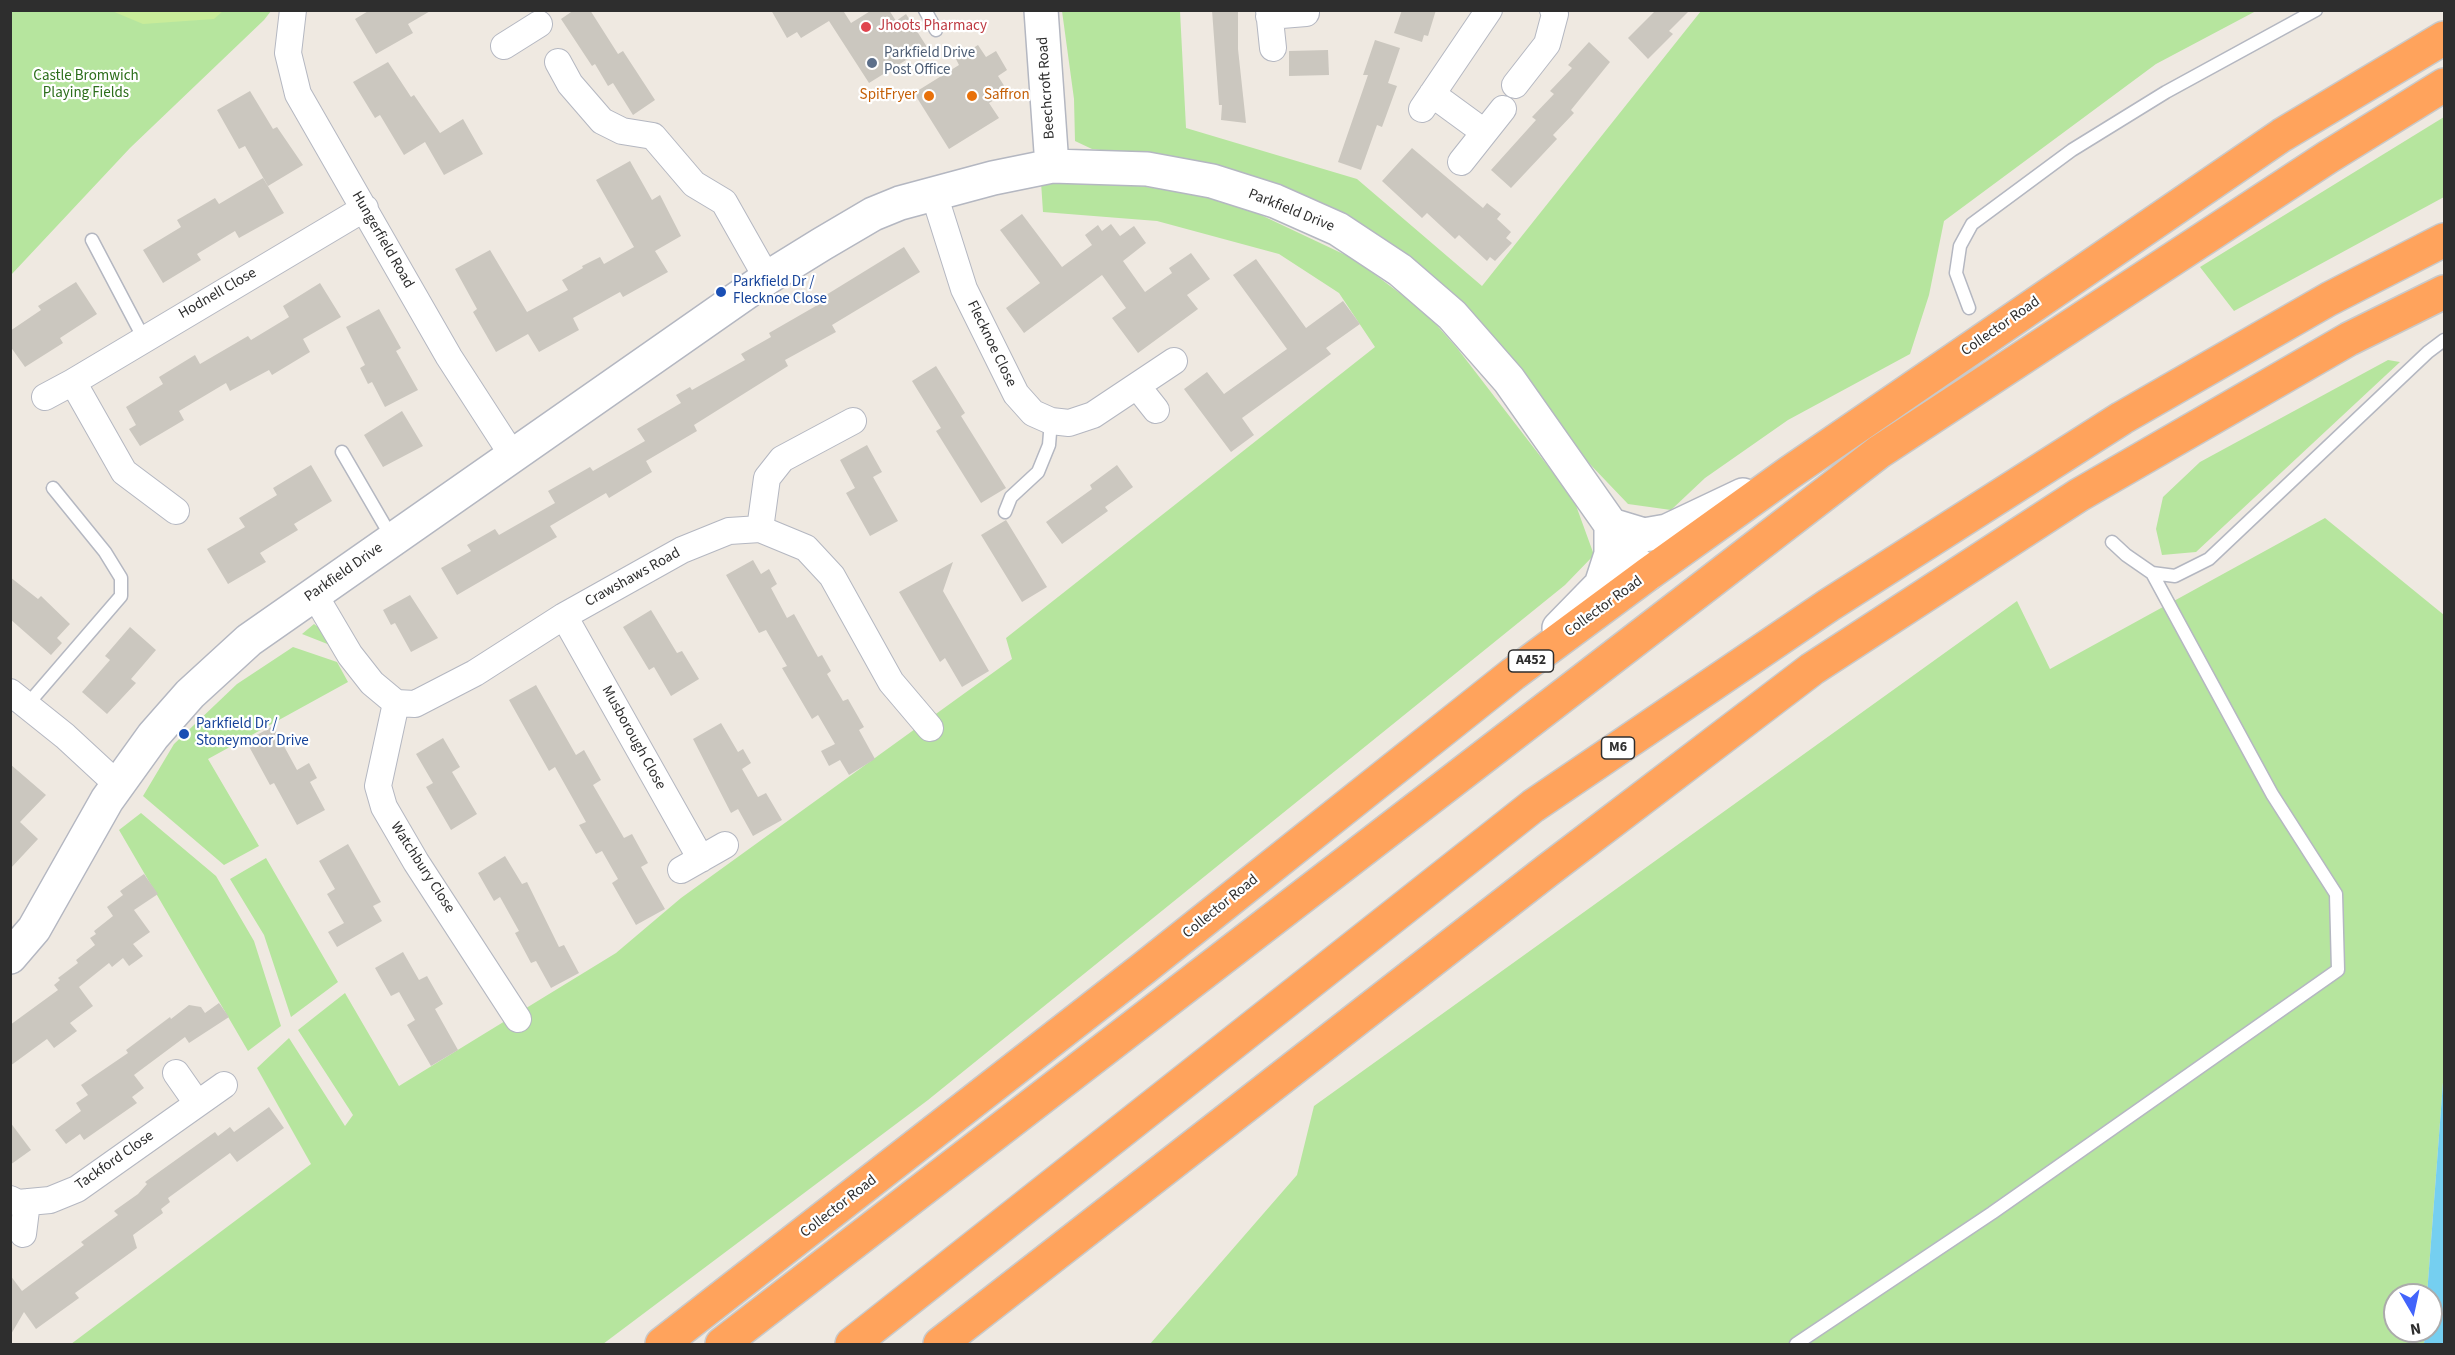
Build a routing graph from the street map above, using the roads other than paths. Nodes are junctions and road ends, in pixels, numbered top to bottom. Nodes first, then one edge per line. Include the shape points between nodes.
1 (293, 10) edge
2 (925, 10) edge
3 (1041, 10) edge
4 (1489, 10) edge
5 (1553, 10) edge
6 (2316, 10) edge
7 (1269, 13) edge
8 (1306, 14) dead end
9 (936, 30) dead end
10 (544, 34) edge
11 (2445, 38) edge
12 (504, 46) dead end
13 (1273, 48) dead end
14 (1515, 85) dead end
15 (2445, 85) edge
16 (1503, 109) dead end
17 (1484, 132) junction
18 (1461, 162) dead end
19 (1052, 166) junction
20 (934, 194) junction
21 (365, 208) junction
22 (92, 240) dead end
23 (2445, 240) edge
24 (767, 279) junction
25 (2445, 292) edge
26 (1969, 308) dead end
27 (143, 337) junction
28 (2445, 340) edge
29 (1174, 361) dead end
30 (73, 382) junction
31 (1137, 386) junction
32 (45, 397) dead end
33 (1156, 410) dead end
34 (1051, 421) junction
35 (852, 422) dead end
36 (342, 452) dead end
37 (1879, 452) junction
38 (513, 456) junction
39 (1789, 473) junction
40 (53, 488) dead end
41 (176, 511) dead end
42 (1005, 512) dead end
43 (1611, 525) junction
44 (760, 529) junction
45 (393, 539) junction
46 (2112, 542) dead end
47 (2152, 573) junction
48 (1648, 574) junction
49 (314, 594) junction
50 (564, 616) junction
51 (1513, 674) junction
52 (19, 698) edge
53 (396, 703) junction
54 (930, 728) dead end
55 (118, 786) junction
56 (725, 845) dead end
57 (10, 957) edge
58 (518, 1019) dead end
59 (176, 1072) dead end
60 (224, 1085) dead end
61 (197, 1103) junction
62 (19, 1201) edge
63 (23, 1234) dead end
64 (662, 1344) edge
65 (722, 1344) edge
66 (852, 1344) edge
67 (940, 1344) edge
68 (1796, 1344) edge

1 - 21 street, Hungerfield Road via 288,53 298,94
2 - 9 lane
3 - 19 street, Beechcroft Road
4 - 17 street via 1427,102
5 - 14 street via 1547,44
6 - 26 lane via 2166,92 2072,150 1972,225 1960,246 1956,273
7 - 8 street
7 - 13 street
10 - 12 street
10 - 24 street via 561,90 602,121 622,131 653,136 694,184 724,202
11 - 39 highway, Collector Road / A452 via 2282,135
15 - 37 highway via 2328,156
16 - 17 street
17 - 18 street
19 - 20 street, Parkfield Drive
19 - 43 street, Parkfield Drive via 1148,169 1212,182 1275,201 1338,229 1400,270 1452,315 1509,380
20 - 24 street, Parkfield Drive via 873,214
20 - 34 street, Flecknoe Close via 964,289 1016,394 1033,413
21 - 27 street, Hodnell Close
21 - 38 street, Hungerfield Road via 449,357
22 - 27 lane
23 - 66 highway, M6 via 2329,299 2122,418 1829,605 1533,806
24 - 38 street, Parkfield Drive
25 - 67 highway via 2349,339 2079,495 1812,669
27 - 30 street, Hodnell Close
28 - 47 lane via 2209,559 2175,576
29 - 31 street
30 - 32 street, Hodnell Close
30 - 41 street via 124,472
31 - 33 street
31 - 34 street via 1093,416 1069,423
34 - 42 lane via 1049,445 1038,472 1011,497
35 - 44 street via 782,459 767,478
36 - 45 lane
37 - 48 highway via 1819,475 1687,571 1662,576
37 - 65 highway
38 - 45 street, Parkfield Drive
39 - 43 street via 1667,531 1644,535
39 - 48 highway, Collector Road / A452
40 - 52 lane via 116,569 121,578 121,596
43 - 48 street, Parkfield Drive via 1626,554
43 - 51 street via 1611,554 1601,585
44 - 50 street, Crawshaws Road via 729,531 682,550
44 - 54 street, Crawshaws Road via 806,548 832,576 891,682
45 - 49 street, Parkfield Drive
46 - 47 lane
47 - 68 lane via 2272,794 2336,894 2338,970 1992,1213
48 - 51 highway, Collector Road / A452
49 - 53 street via 350,655 372,683
49 - 55 street, Parkfield Drive via 249,640 190,694 153,736
50 - 53 street, Crawshaws Road via 475,673 415,704
50 - 56 street, Musborough Close via 691,864
51 - 64 highway, Collector Road / A452 via 1144,969
52 - 55 street
53 - 58 street, Watchbury Close via 378,786 384,807
55 - 57 street, Parkfield Drive via 34,928
59 - 61 street
60 - 61 street, Tackford Close
61 - 62 street, Tackford Close via 77,1189 50,1200
62 - 63 street, Tackford Close

